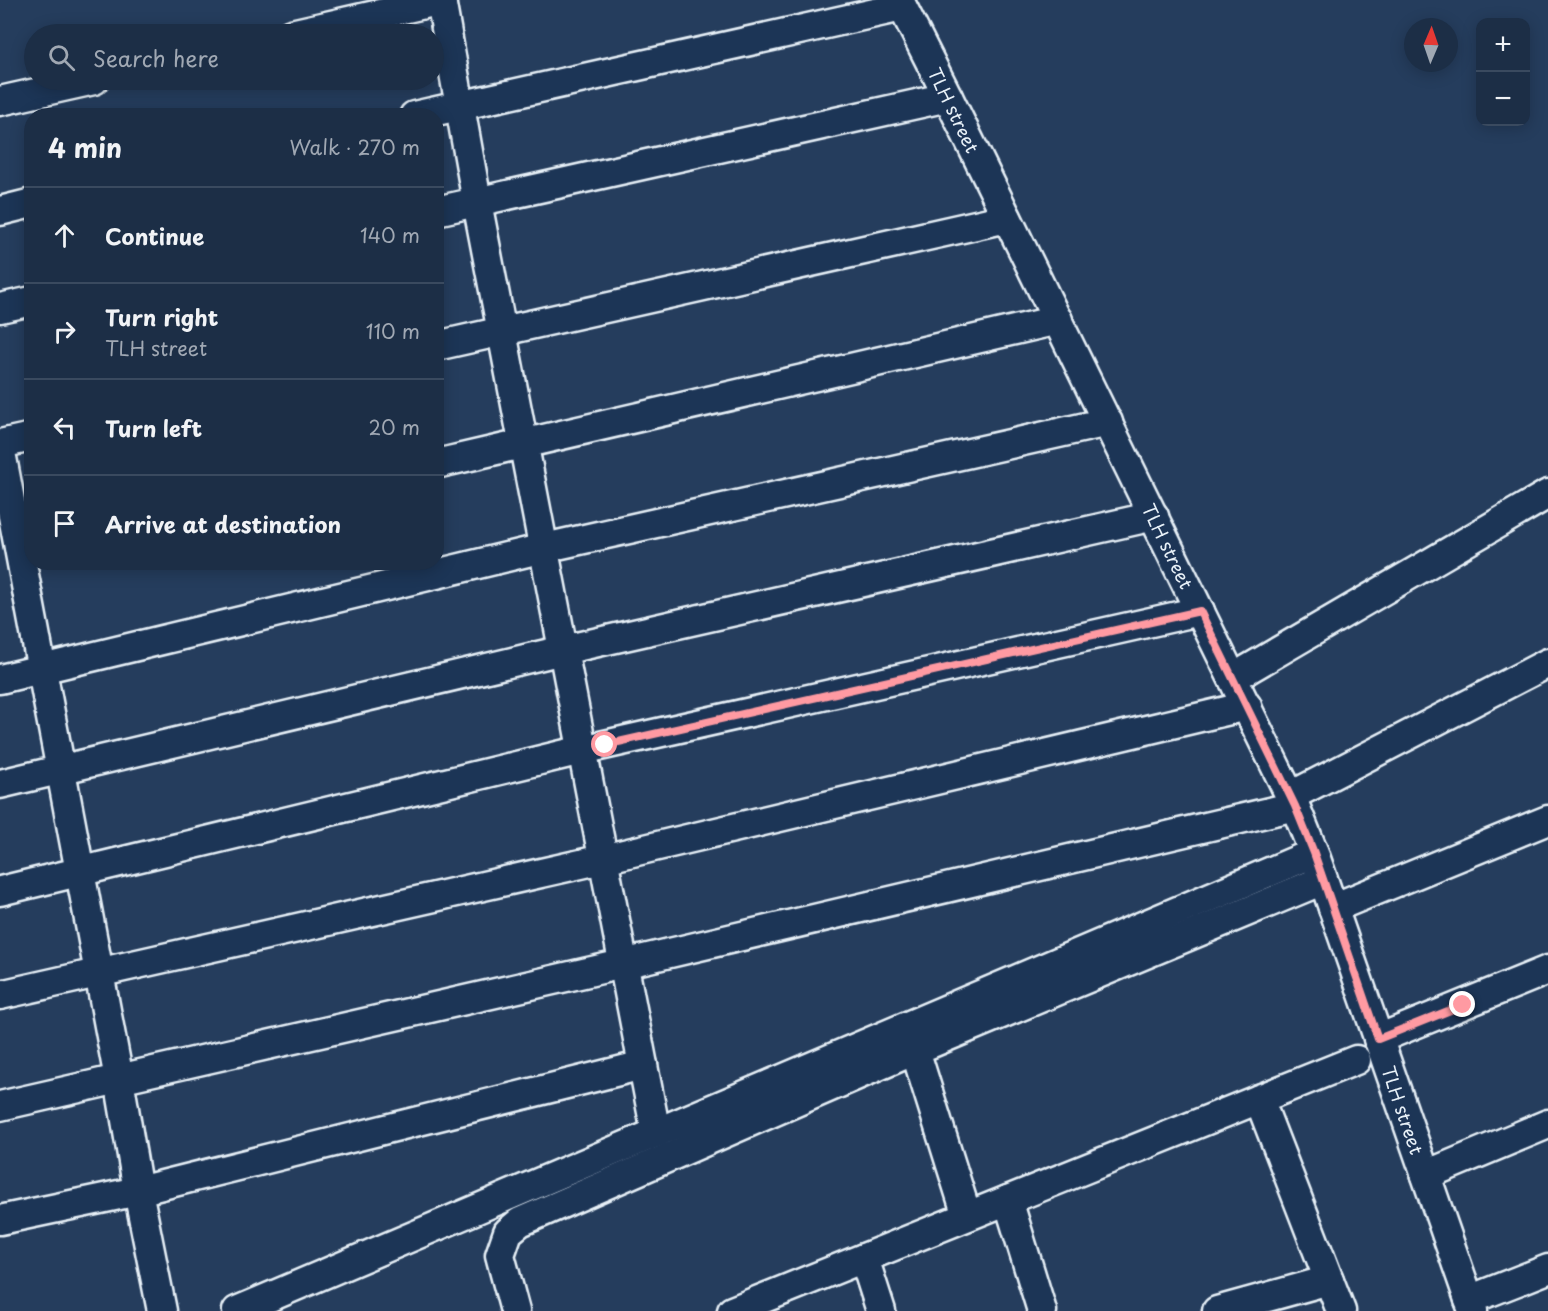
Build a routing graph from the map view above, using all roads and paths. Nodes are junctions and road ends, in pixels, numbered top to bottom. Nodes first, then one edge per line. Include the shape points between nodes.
1 (442, 0) edge
2 (901, 4) edge
3 (335, 24) edge
4 (49, 90) edge
5 (948, 97) junction
6 (0, 101) edge
7 (461, 105) junction
8 (444, 109) edge
9 (477, 202) junction
10 (24, 205) edge
11 (444, 209) edge
12 (0, 211) edge
13 (1007, 218) junction
14 (24, 303) edge
15 (0, 308) edge
16 (1058, 320) junction
17 (503, 331) junction
18 (444, 344) edge
19 (1108, 422) junction
20 (24, 439) edge
21 (524, 443) junction
22 (0, 446) edge
23 (444, 462) edge
24 (1548, 494) edge
25 (1154, 516) junction
26 (544, 549) junction
27 (18, 562) edge
28 (1200, 611) junction
29 (563, 650) junction
30 (1548, 663) edge
31 (42, 669) junction
32 (1233, 678) junction
33 (0, 679) edge
34 (1247, 706) junction
35 (582, 750) junction
36 (61, 770) junction
37 (0, 784) edge
38 (1293, 801) junction
39 (1548, 820) edge
40 (1314, 853) junction
41 (603, 859) junction
42 (80, 872) junction
43 (1323, 880) junction
44 (0, 891) edge
45 (1333, 908) junction
46 (623, 964) junction
47 (1548, 970) edge
48 (99, 972) junction
49 (0, 995) edge
50 (1378, 1039) junction
51 (915, 1050) junction
52 (1356, 1060) dead end
53 (643, 1065) junction
54 (119, 1079) junction
55 (1259, 1099) junction
56 (0, 1106) edge
57 (1548, 1124) edge
58 (656, 1133) junction
59 (1426, 1174) junction
60 (138, 1191) junction
61 (1008, 1200) junction
62 (966, 1216) junction
63 (0, 1220) edge
64 (864, 1258) junction
65 (1548, 1269) edge
66 (1329, 1280) junction
67 (1471, 1306) edge
68 (162, 1311) edge
69 (237, 1311) edge
70 (514, 1311) edge
71 (732, 1311) edge
72 (880, 1311) edge
73 (1042, 1311) edge
74 (1216, 1311) edge
75 (1341, 1311) edge

1 - 3 street
1 - 7 street
2 - 5 street, TLH street
2 - 7 street
4 - 6 street
5 - 9 street
5 - 13 street, TLH street
7 - 8 street
7 - 9 street
9 - 11 street
9 - 17 street
10 - 12 street
13 - 16 street, TLH street
13 - 17 street
14 - 15 street
16 - 19 street, TLH street
16 - 21 street
17 - 18 street
17 - 21 street
19 - 25 street, TLH street
19 - 26 street
20 - 22 street
21 - 23 street
21 - 26 street
22 - 27 street
24 - 32 street
25 - 28 street, TLH street
25 - 29 street
26 - 29 street
26 - 31 street
27 - 31 street
28 - 32 street, TLH street
28 - 35 street
29 - 35 street
29 - 36 street
30 - 38 street
31 - 33 street
31 - 36 street
32 - 34 street, TLH street
34 - 38 street, TLH street
34 - 41 street
35 - 41 street
35 - 42 street
36 - 37 street
36 - 42 street
38 - 40 street, TLH street
38 - 46 street
39 - 45 street
40 - 43 street, TLH street
40 - 58 street
41 - 46 street
41 - 48 street
42 - 44 street
42 - 48 street
43 - 45 street, TLH street
43 - 51 street
45 - 50 street, TLH street
46 - 53 street
46 - 54 street
47 - 50 street
48 - 49 street
48 - 54 street
50 - 59 street, TLH street
51 - 62 street
51 - 70 street via 520,1222 508,1232 500,1255
52 - 55 street
53 - 58 street
53 - 60 street
54 - 56 street
54 - 60 street
55 - 61 street
55 - 66 street
57 - 59 street
58 - 69 street
59 - 67 street, TLH street
60 - 63 street
60 - 68 street
61 - 62 street
61 - 73 street
62 - 64 street
64 - 71 street
64 - 72 street
65 - 67 street
66 - 74 street
66 - 75 street

